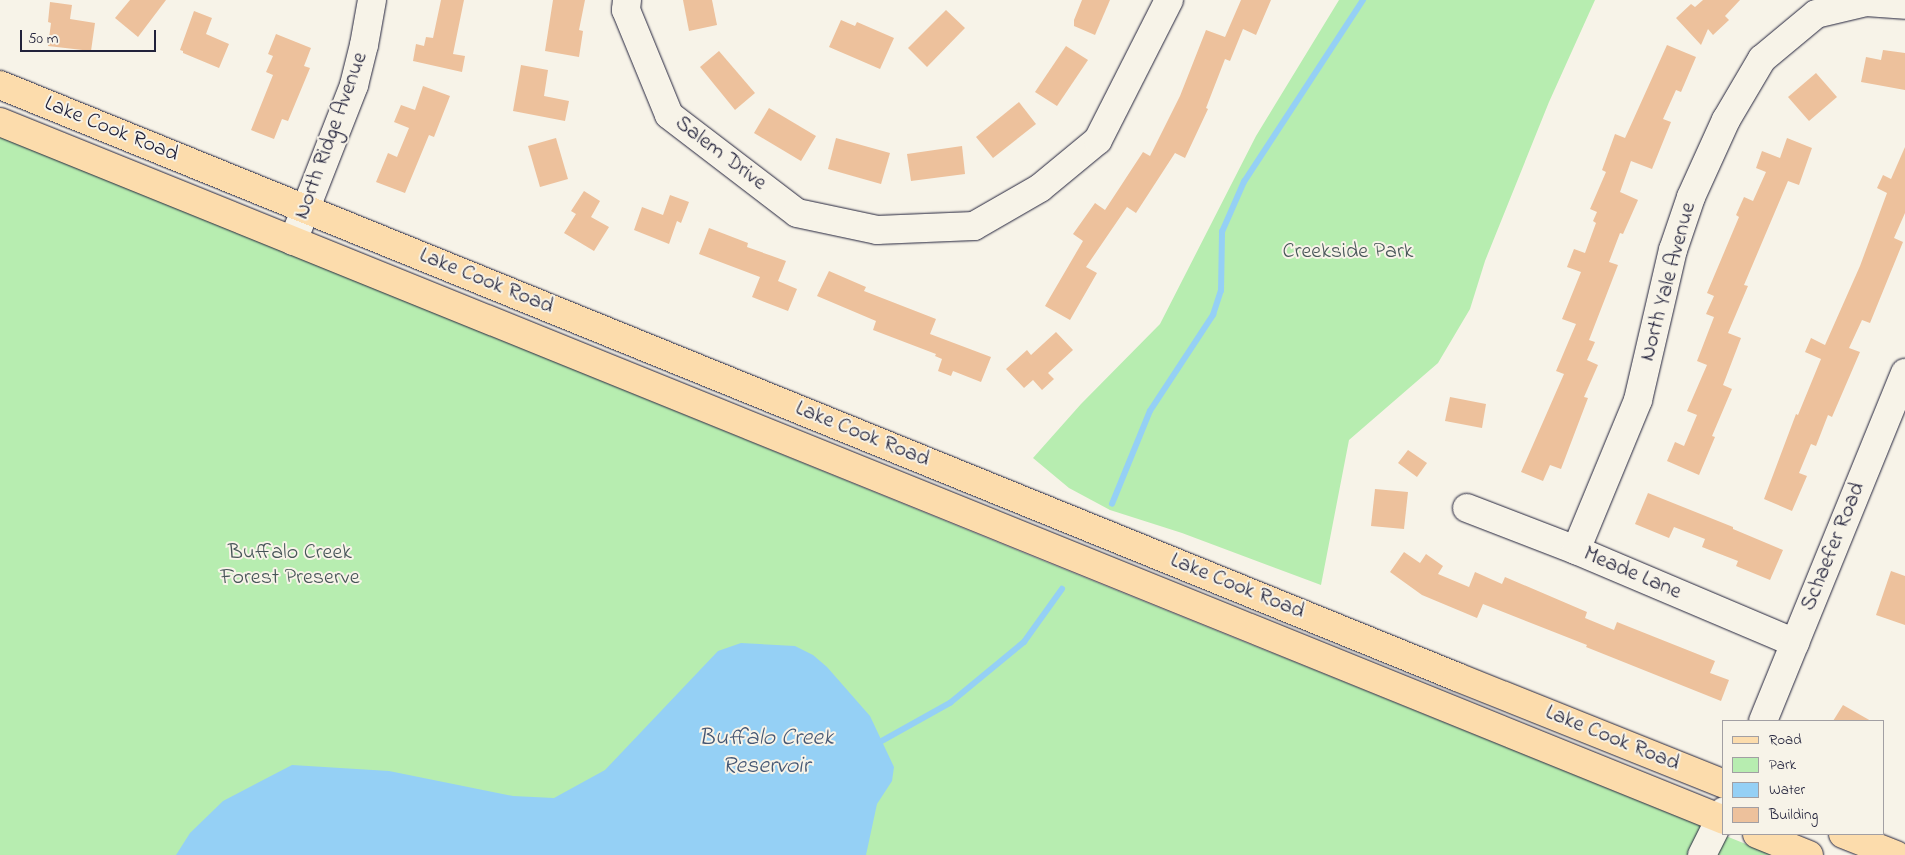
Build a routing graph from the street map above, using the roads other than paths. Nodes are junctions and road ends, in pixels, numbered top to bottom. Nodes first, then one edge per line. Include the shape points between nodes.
1 (372, 0) edge
2 (627, 0) edge
3 (1169, 0) edge
4 (1905, 5) edge
5 (0, 85) edge
6 (0, 122) edge
7 (306, 209) junction
8 (293, 241) junction
9 (1905, 373) edge
10 (1896, 417) edge
11 (1467, 508) dead end
12 (1576, 550) junction
13 (1795, 643) junction
14 (1763, 720) edge
15 (1722, 783) edge
16 (1722, 817) edge
17 (1759, 835) edge
18 (1846, 835) edge
19 (1702, 855) edge
20 (1809, 855) edge
21 (1896, 855) edge

1 - 7 street, North Ridge Avenue via 354,85
2 - 3 street, Salem Drive via 626,10 668,115 797,213 877,230 974,226 1040,188 1098,140
4 - 12 street, North Yale Avenue via 1866,2 1816,14 1762,59 1726,120 1691,197 1674,250 1638,400
5 - 7 main road, Lake Cook Road
6 - 8 main road, Lake Cook Road
7 - 8 street, North Ridge Avenue
7 - 15 main road, Lake Cook Road
8 - 16 main road, Lake Cook Road
9 - 10 street, Schaefer Road
10 - 13 street, Schaefer Road
11 - 12 street, Meade Lane
12 - 13 street, Meade Lane
13 - 14 street, Schaefer Road
16 - 19 street
17 - 20 main road
18 - 21 main road

